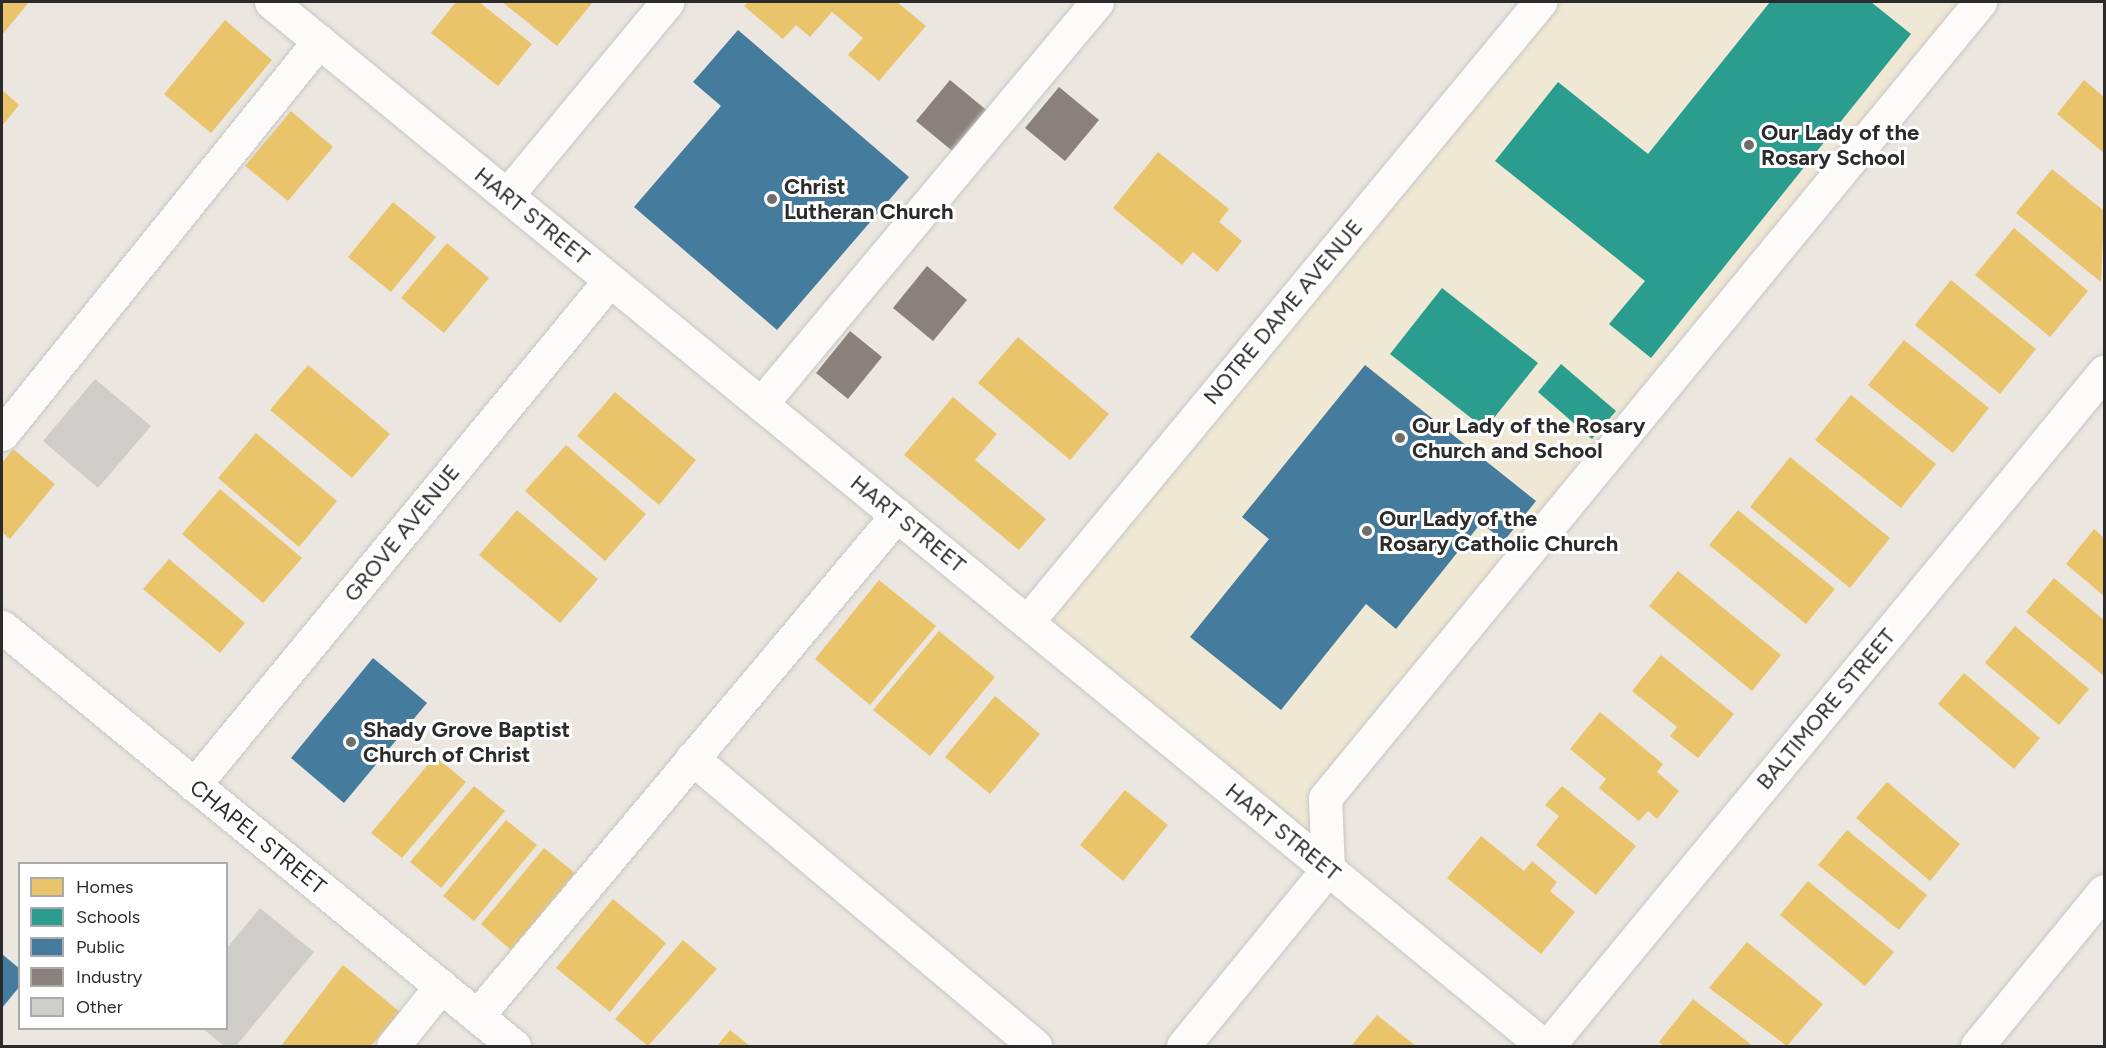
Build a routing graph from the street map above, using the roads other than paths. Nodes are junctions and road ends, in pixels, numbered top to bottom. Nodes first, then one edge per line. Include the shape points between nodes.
1 (271, 2) edge
2 (667, 2) edge
3 (1097, 2) edge
4 (1540, 2) edge
5 (1980, 2) edge
6 (319, 41) junction
7 (507, 195) junction
8 (610, 280) junction
9 (2104, 372) edge
10 (761, 404) junction
11 (2, 434) edge
12 (897, 515) junction
13 (1027, 622) junction
14 (2, 627) edge
15 (692, 758) junction
16 (194, 785) junction
17 (1328, 869) junction
18 (2104, 891) edge
19 (441, 986) junction
20 (477, 1016) junction
21 (393, 1047) edge
22 (514, 1047) edge
23 (1035, 1047) edge
24 (1184, 1047) edge
25 (1546, 1047) edge
26 (1977, 1047) edge

1 - 6 street, HART STREET
2 - 7 street
3 - 10 street
4 - 13 street, NOTRE DAME AVENUE
5 - 17 street via 1325,798
6 - 7 street, HART STREET
6 - 11 street
7 - 8 street, HART STREET
8 - 10 street, HART STREET
8 - 16 street, GROVE AVENUE
9 - 25 street, BALTIMORE STREET
10 - 12 street, HART STREET
12 - 13 street, HART STREET
12 - 15 street
13 - 17 street, HART STREET
14 - 16 street, CHAPEL STREET
15 - 20 street
15 - 23 street
16 - 19 street, CHAPEL STREET
17 - 24 street
17 - 25 street, HART STREET
18 - 26 street
19 - 20 street, CHAPEL STREET
19 - 21 street
20 - 22 street, CHAPEL STREET

